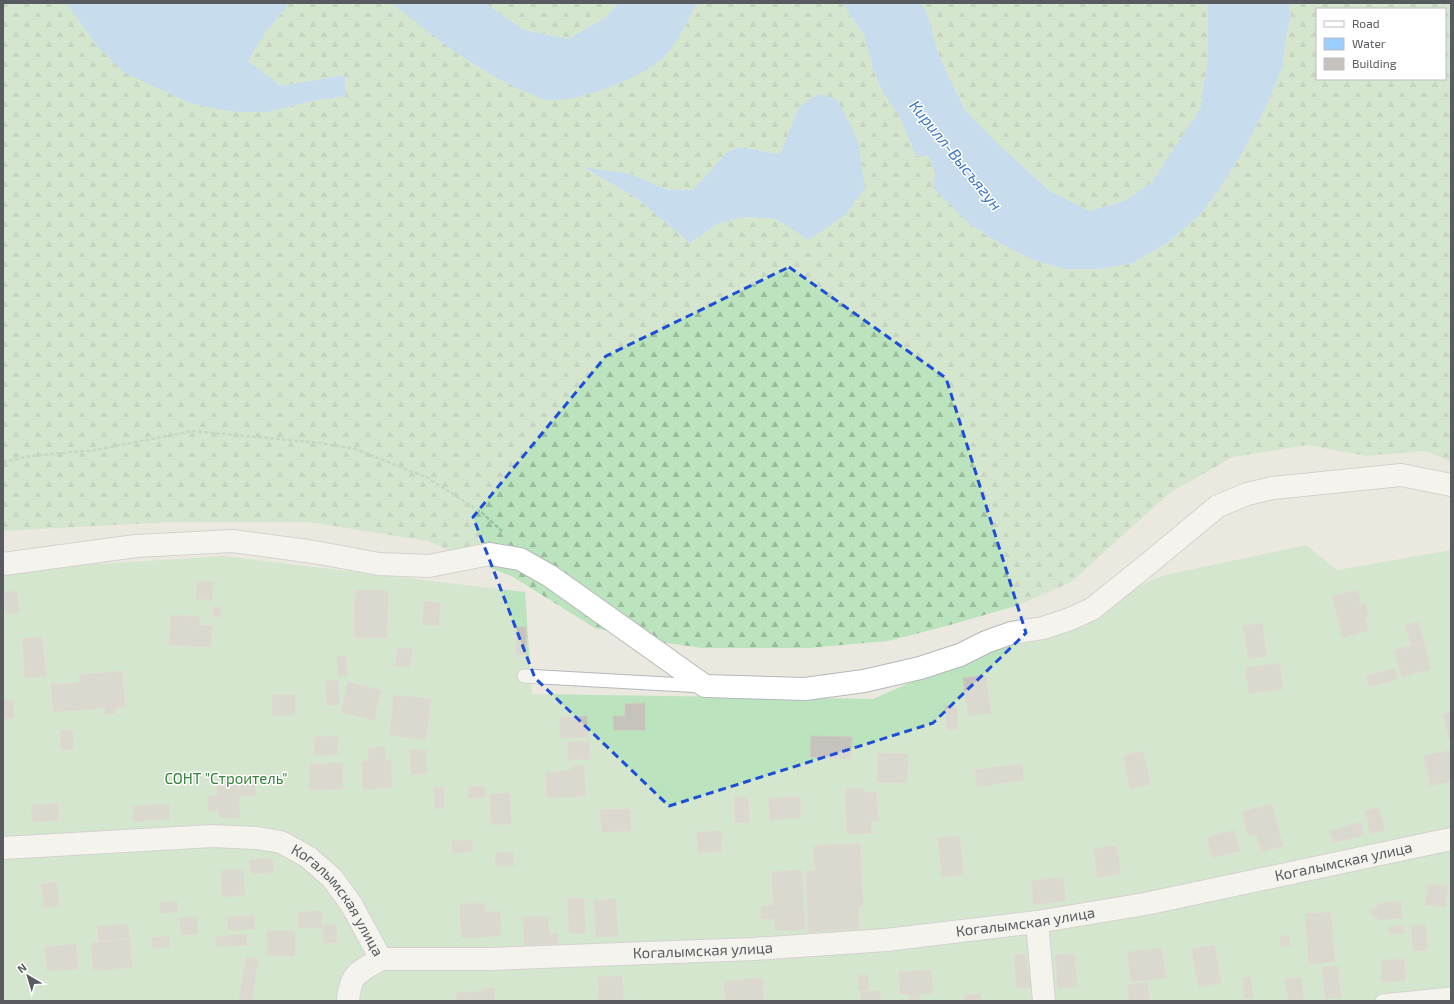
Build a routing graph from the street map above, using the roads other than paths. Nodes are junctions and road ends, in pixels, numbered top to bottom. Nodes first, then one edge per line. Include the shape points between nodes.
1 (1445, 485) edge
2 (3, 564) edge
3 (524, 676) dead end
4 (705, 686) junction
5 (1451, 839) edge
6 (3, 848) edge
7 (1037, 922) junction
8 (381, 959) junction
9 (1451, 994) edge
10 (348, 1001) edge
11 (1044, 1001) edge
12 (1382, 1001) edge

1 - 4 street via 1400,475 1272,488 1247,494 1218,506 1092,609 1070,620 1012,633 960,655 864,682 805,689
2 - 4 street via 136,546 232,541 380,564 429,566 490,554 520,559 550,576
3 - 4 lane
5 - 7 street, Когалымская улица via 1152,902
6 - 8 street, Когалымская улица via 212,836 281,842 308,857 332,878 351,904
7 - 8 street, Когалымская улица via 886,940 754,950 490,959
7 - 11 street
8 - 10 street via 355,975 349,987
9 - 12 lane

